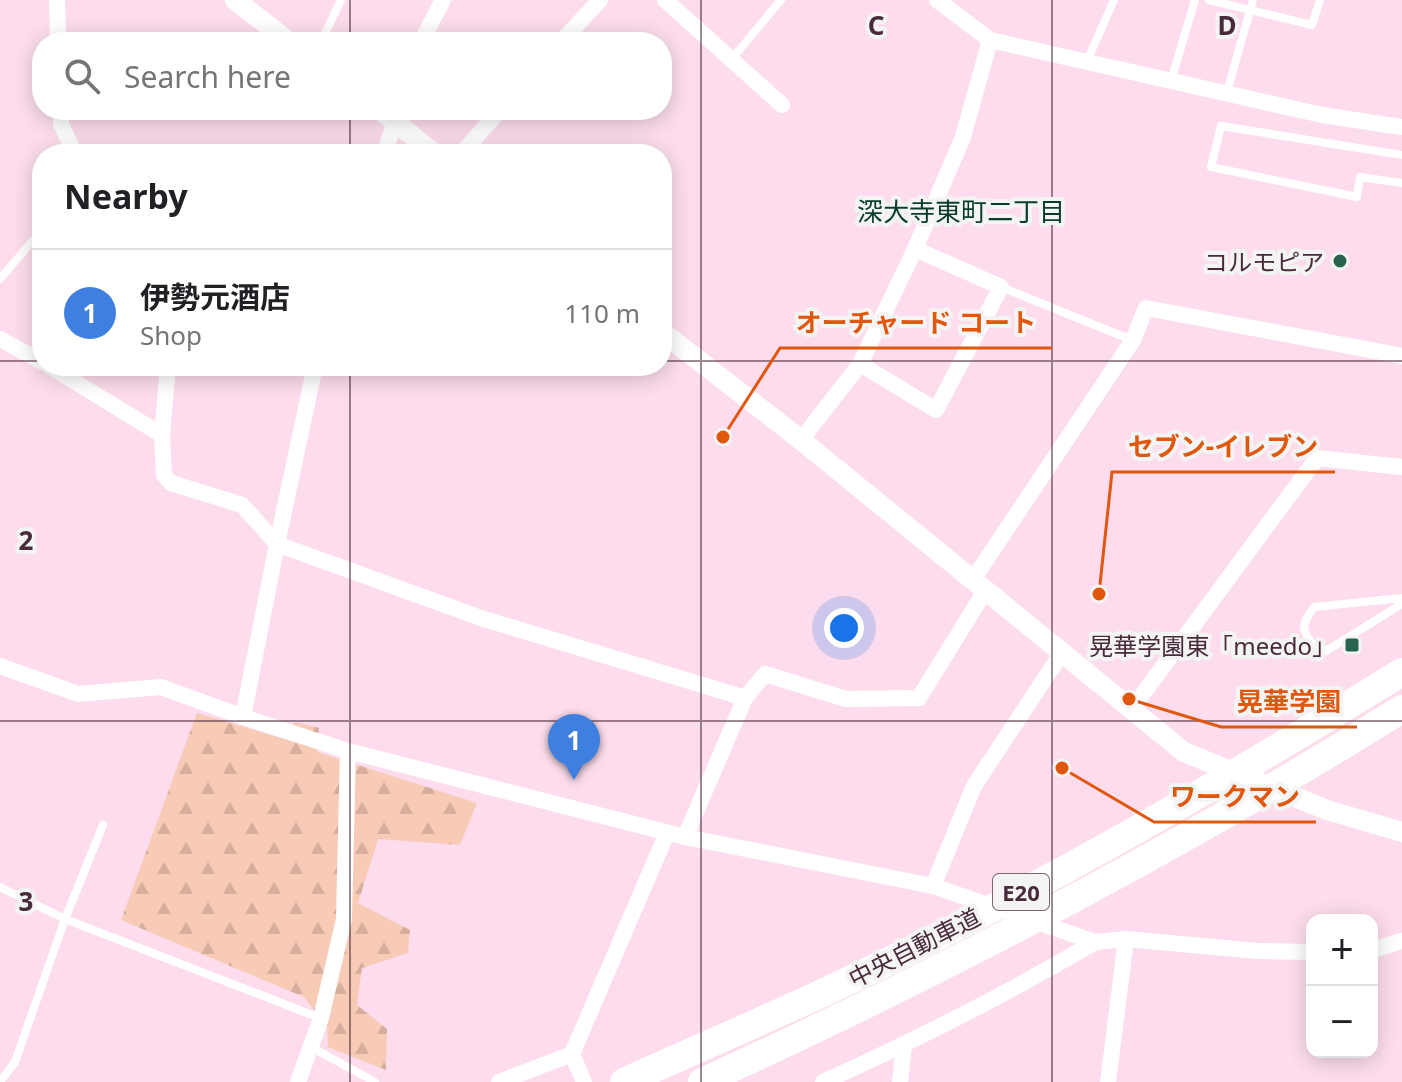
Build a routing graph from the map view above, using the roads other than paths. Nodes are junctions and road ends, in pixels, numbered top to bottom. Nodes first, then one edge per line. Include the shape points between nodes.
1 (57, 0) edge
2 (235, 0) edge
3 (341, 0) edge
4 (443, 0) edge
5 (600, 0) edge
6 (665, 0) edge
7 (781, 0) edge
8 (937, 0) edge
9 (1114, 0) edge
10 (1195, 0) edge
11 (1209, 0) edge
12 (1253, 0) edge
13 (1320, 0) edge
14 (1249, 12) junction
15 (58, 32) edge
16 (276, 32) edge
17 (326, 32) edge
18 (426, 32) edge
19 (570, 32) edge
20 (990, 40) junction
21 (731, 60) junction
22 (1086, 63) junction
23 (1171, 81) junction
24 (1227, 92) junction
25 (782, 105) dead end
26 (61, 120) edge
27 (396, 120) edge
28 (400, 120) edge
29 (491, 120) edge
30 (1402, 127) edge
31 (70, 144) edge
32 (388, 144) edge
33 (425, 144) edge
34 (470, 144) edge
35 (1402, 155) edge
36 (1402, 183) edge
37 (32, 242) edge
38 (915, 249) junction
39 (0, 279) edge
40 (1001, 287) junction
41 (0, 339) edge
42 (672, 340) edge
43 (1133, 340) junction
44 (1402, 356) edge
45 (32, 357) edge
46 (860, 364) junction
47 (65, 376) edge
48 (167, 376) edge
49 (313, 376) edge
50 (162, 435) junction
51 (801, 440) junction
52 (1402, 467) edge
53 (277, 544) junction
54 (979, 586) junction
55 (1402, 598) edge
56 (1402, 604) edge
57 (1061, 654) junction
58 (1, 671) edge
59 (1402, 672) edge
60 (745, 698) junction
61 (1402, 709) edge
62 (1131, 710) junction
63 (243, 717) junction
64 (348, 751) junction
65 (103, 825) dead end
66 (1402, 832) edge
67 (667, 833) junction
68 (685, 837) junction
69 (0, 887) edge
70 (939, 888) junction
71 (65, 919) junction
72 (1126, 939) junction
73 (1402, 941) edge
74 (1095, 942) junction
75 (1378, 948) edge
76 (1306, 952) edge
77 (321, 1018) junction
78 (904, 1046) junction
79 (311, 1047) junction
80 (575, 1060) junction
81 (0, 1082) edge
82 (298, 1082) edge
83 (375, 1082) edge
84 (499, 1082) edge
85 (584, 1082) edge
86 (624, 1082) edge
87 (702, 1082) edge
88 (823, 1082) edge
89 (900, 1082) edge
90 (1108, 1082) edge

1 - 15 street
2 - 16 street
3 - 17 lane
4 - 18 street
5 - 19 street
6 - 21 street
7 - 21 lane
8 - 20 street
9 - 22 lane
10 - 23 lane
11 - 14 lane
12 - 14 lane
13 - 14 lane via 1312,25
14 - 24 lane
20 - 22 street
20 - 38 street via 963,137
21 - 25 street
22 - 23 street
23 - 24 street
24 - 30 street
26 - 31 street
27 - 32 street
28 - 33 street
29 - 34 street
35 - 36 lane via 1221,126 1211,167 1357,197 1360,177
37 - 39 lane
38 - 40 street
38 - 46 street
40 - 43 lane
40 - 46 street via 936,410
41 - 45 street
42 - 51 street
43 - 44 street via 1146,308
43 - 54 street
46 - 51 street
47 - 50 street
48 - 50 street
49 - 53 street
50 - 53 street via 164,475 171,483 242,505
51 - 54 street
52 - 62 street via 1317,458
53 - 60 street via 481,618
53 - 63 street
54 - 57 street
54 - 60 street via 919,698 846,699 765,674
55 - 56 lane via 1314,607 1303,629 1315,648 1326,651
57 - 62 street
57 - 70 street via 974,786
58 - 63 street via 78,694 161,687
59 - 86 highway, 中央自動車道 / E20 via 1257,762 1025,890 830,989
60 - 68 street
61 - 87 highway, 中央自動車道 / E20 via 1139,864 825,1026
62 - 66 street via 1205,762
63 - 64 street
64 - 67 street
64 - 77 street via 344,919
65 - 71 lane
67 - 68 street
67 - 80 street
68 - 70 street
69 - 71 lane
70 - 74 street
71 - 77 lane
71 - 81 lane via 15,1062
72 - 74 street
72 - 76 street
72 - 90 street
73 - 75 street
74 - 78 street
77 - 79 street
78 - 88 street
78 - 89 street
79 - 82 street
79 - 83 lane
80 - 84 street
80 - 85 street

